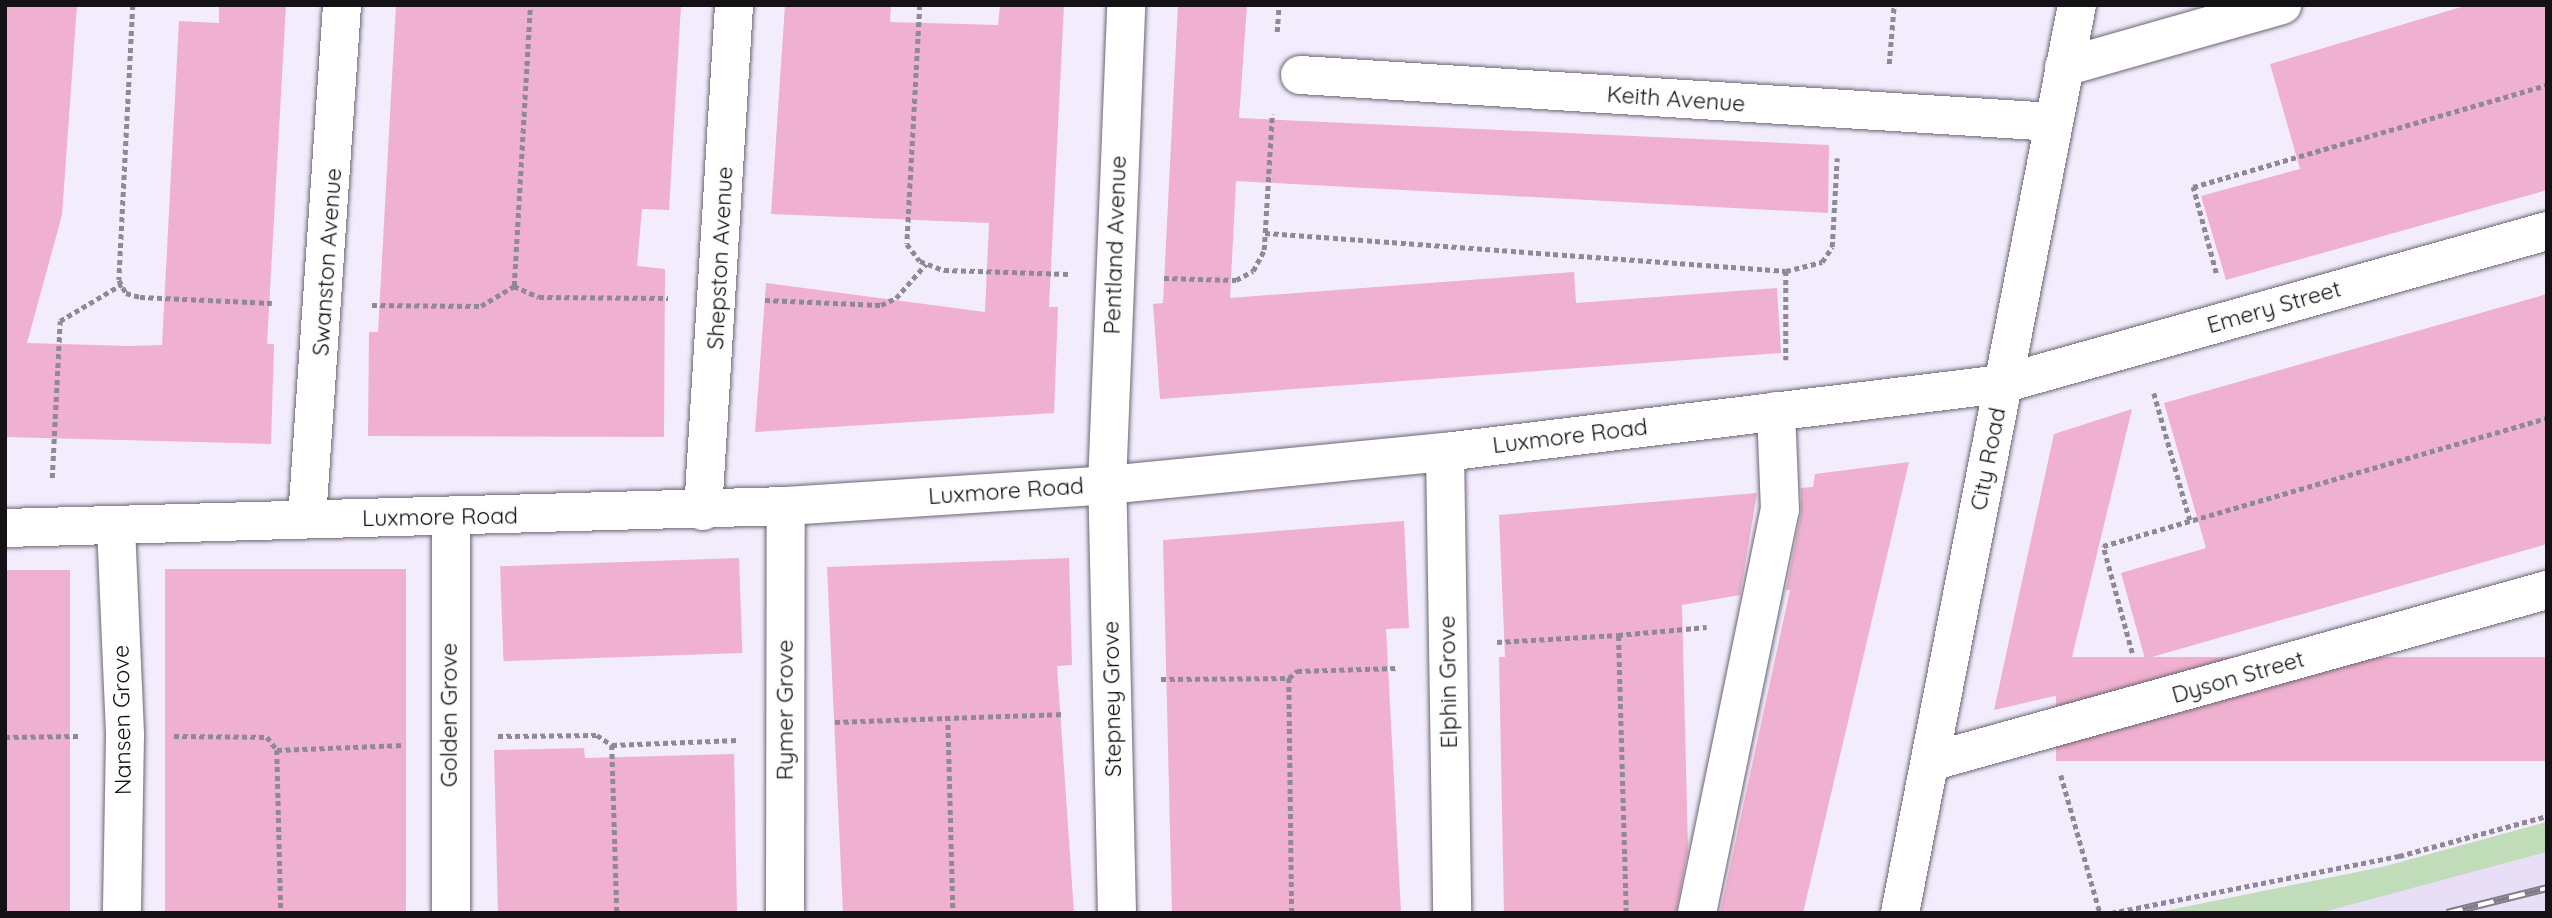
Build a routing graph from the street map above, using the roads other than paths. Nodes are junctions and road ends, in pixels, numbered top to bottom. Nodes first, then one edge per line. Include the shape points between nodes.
1 (342, 5) edge
2 (734, 5) edge
3 (1126, 5) edge
4 (2077, 5) edge
5 (2282, 5) edge
6 (2064, 67) junction
7 (1300, 75) dead end
8 (2053, 122) junction
9 (2547, 231) edge
10 (2002, 384) junction
11 (1781, 410) junction
12 (1445, 452) junction
13 (1107, 485) junction
14 (786, 506) junction
15 (703, 510) junction
16 (451, 518) junction
17 (307, 519) junction
18 (116, 527) junction
19 (5, 528) edge
20 (2547, 590) edge
21 (1930, 762) junction
22 (122, 913) edge
23 (451, 913) edge
24 (785, 913) edge
25 (1117, 913) edge
26 (1452, 913) edge
27 (1696, 913) edge
28 (1900, 913) edge

1 - 17 street, Swanston Avenue
2 - 15 street, Shepston Avenue
3 - 13 street, Pentland Avenue
4 - 6 street, City Road
5 - 6 street
6 - 8 street, City Road
7 - 8 street, Keith Avenue
8 - 10 street, City Road
9 - 10 street, Emery Street
10 - 11 street, Luxmore Road
10 - 21 street, City Road
11 - 12 street, Luxmore Road
11 - 27 street via 1780,510
12 - 13 street, Luxmore Road
12 - 26 street, Elphin Grove
13 - 14 street, Luxmore Road
13 - 25 street, Stepney Grove
14 - 15 street, Luxmore Road
14 - 24 street, Rymer Grove
15 - 16 street, Luxmore Road
16 - 17 street, Luxmore Road
16 - 23 street, Golden Grove
17 - 18 street, Luxmore Road
18 - 19 street, Luxmore Road
18 - 22 street, Nansen Grove via 125,736
20 - 21 street, Dyson Street
21 - 28 street, City Road

